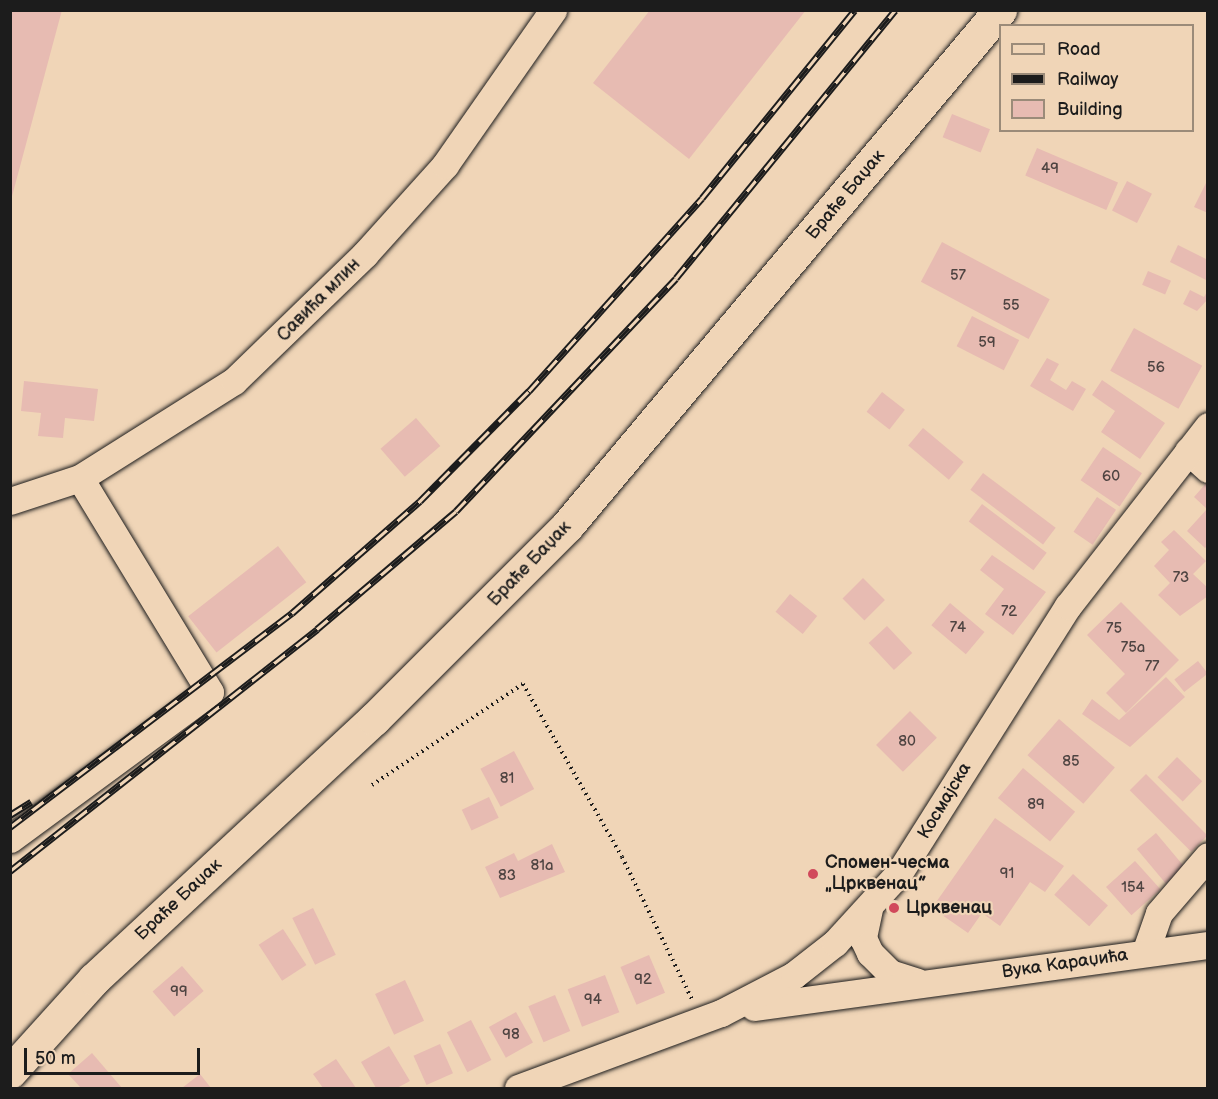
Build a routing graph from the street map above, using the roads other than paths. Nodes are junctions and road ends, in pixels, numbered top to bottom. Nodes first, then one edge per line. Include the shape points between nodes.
1 (553, 10) edge
2 (1000, 10) edge
3 (1208, 426) edge
4 (1188, 451) junction
5 (1208, 469) edge
6 (80, 478) junction
7 (10, 501) edge
8 (10, 839) edge
9 (1208, 856) edge
10 (869, 909) junction
11 (1208, 945) edge
12 (1145, 953) junction
13 (922, 984) junction
14 (712, 1016) junction
15 (10, 1072) edge
16 (518, 1089) edge

1 - 6 street, Савића млин via 445,165 300,319 234,381
2 - 15 main road, Браће Баџак via 567,526 374,719 79,993
3 - 4 street, Космајска
4 - 5 street
4 - 10 street, Космајска via 1068,606 913,854
6 - 7 street, Савића млин
6 - 8 street via 210,692
9 - 12 street via 1163,906
10 - 13 street, Вука Караџића via 863,938 870,953 890,973
10 - 14 street, Космајска via 806,967
11 - 12 street, Вука Караџића
12 - 13 street, Вука Караџића
13 - 14 street, Вука Караџића
14 - 16 street, Космајска

